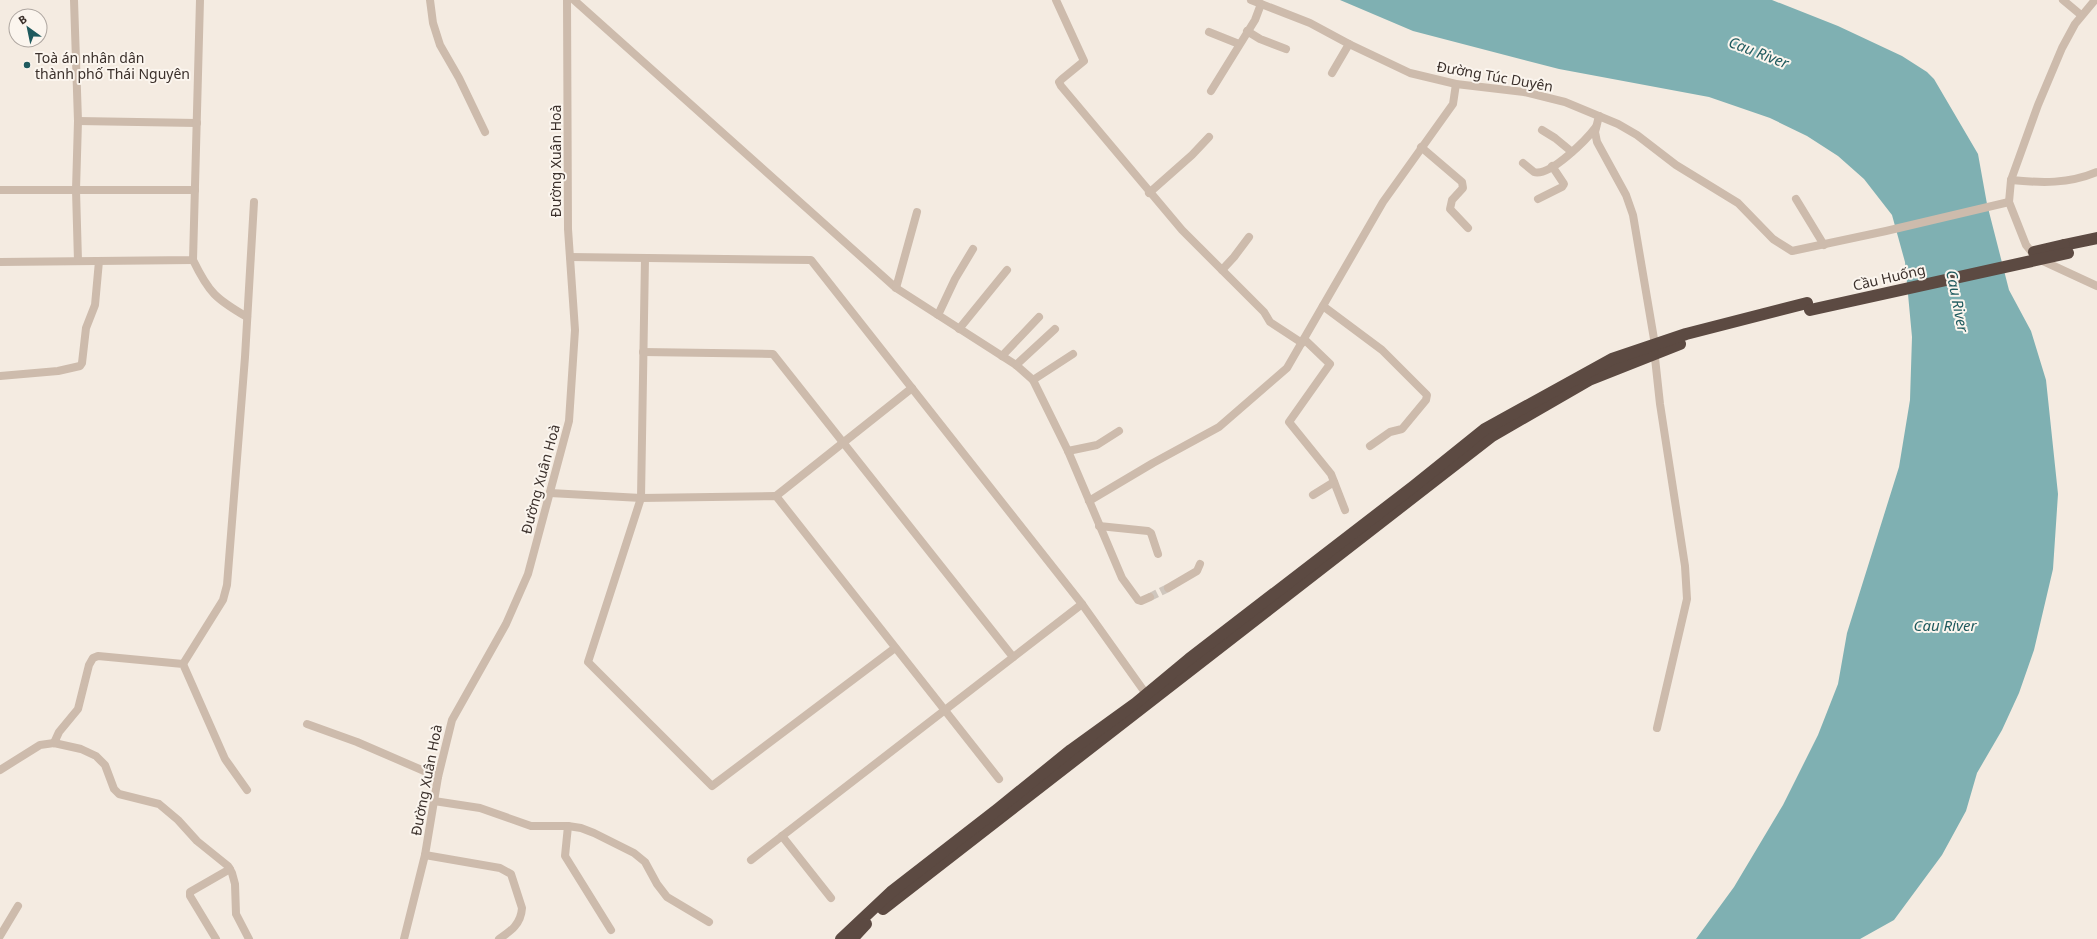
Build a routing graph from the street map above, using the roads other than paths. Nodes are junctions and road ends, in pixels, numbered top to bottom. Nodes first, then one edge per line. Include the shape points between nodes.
1 (74, 0) edge
2 (200, 0) edge
3 (430, 0) edge
4 (567, 0) edge
5 (574, 0) edge
6 (1056, 0) edge
7 (1251, 0) edge
8 (2063, 0) edge
9 (2095, 0) edge
10 (1261, 4) junction
11 (2081, 15) junction
12 (1247, 31) junction
13 (1209, 32) dead end
14 (1239, 44) junction
15 (1349, 44) junction
16 (1286, 49) dead end
17 (1332, 73) dead end
18 (1456, 84) junction
19 (1211, 91) dead end
20 (1599, 116) junction
21 (78, 120) junction
22 (197, 123) junction
23 (1596, 127) junction
24 (1542, 130) dead end
25 (485, 132) dead end
26 (1209, 137) dead end
27 (1421, 147) junction
28 (1572, 152) junction
29 (1523, 163) dead end
30 (1552, 166) junction
31 (2097, 172) edge
32 (2011, 180) junction
33 (0, 190) edge
34 (76, 190) junction
35 (195, 190) junction
36 (1149, 193) junction
37 (1538, 199) dead end
38 (1796, 199) dead end
39 (254, 202) dead end
40 (2005, 203) junction
41 (917, 212) dead end
42 (1468, 228) dead end
43 (1249, 237) dead end
44 (2097, 238) edge
45 (1824, 245) junction
46 (2097, 246) edge
47 (973, 249) dead end
48 (2066, 249) junction
49 (570, 256) junction
50 (645, 258) junction
51 (193, 260) junction
52 (78, 261) junction
53 (99, 261) junction
54 (0, 262) edge
55 (1007, 270) dead end
56 (1222, 270) junction
57 (2097, 286) edge
58 (896, 288) junction
59 (1323, 306) junction
60 (938, 315) junction
61 (247, 316) junction
62 (1039, 317) dead end
63 (960, 329) junction
64 (1055, 329) dead end
65 (1654, 339) dead end
66 (1303, 341) junction
67 (643, 352) junction
68 (1073, 354) dead end
69 (1002, 356) junction
70 (1655, 358) dead end
71 (1016, 365) junction
72 (0, 376) edge
73 (1033, 380) junction
74 (912, 388) junction
75 (1119, 431) dead end
76 (843, 442) junction
77 (1370, 446) dead end
78 (1068, 451) junction
79 (1334, 482) junction
80 (550, 493) junction
81 (1313, 495) dead end
82 (776, 496) junction
83 (641, 498) junction
84 (1089, 502) junction
85 (1345, 510) dead end
86 (1099, 526) junction
87 (1158, 554) dead end
88 (1200, 564) dead end
89 (1168, 588) tunnel mouth
90 (1150, 597) tunnel mouth
91 (1082, 604) junction
92 (895, 648) junction
93 (1013, 657) junction
94 (183, 664) junction
95 (1149, 698) junction
96 (944, 710) junction
97 (307, 724) dead end
98 (1657, 728) dead end
99 (54, 743) junction
100 (0, 770) edge
101 (438, 777) junction
102 (999, 779) dead end
103 (247, 790) dead end
104 (434, 801) junction
105 (568, 826) junction
106 (782, 836) junction
107 (425, 855) junction
108 (751, 860) dead end
109 (230, 869) junction
110 (830, 898) dead end
111 (18, 906) dead end
112 (709, 922) dead end
113 (611, 930) dead end
114 (0, 936) edge
115 (216, 939) edge
116 (249, 939) edge
117 (404, 939) edge
118 (499, 939) edge
119 (840, 939) edge
120 (852, 939) edge

1 - 21 street
2 - 22 street
3 - 25 street via 433,23 440,44 460,78
4 - 49 street, Đường Xuân Hoà
5 - 58 street
6 - 36 street via 1084,61 1059,82
7 - 10 street, Đường Túc Duyên
8 - 11 street
9 - 11 street
10 - 12 street
10 - 15 street, Đường Túc Duyên via 1310,23
11 - 32 street via 2067,38 2038,105
12 - 14 street
12 - 16 street
13 - 14 street
14 - 19 street
15 - 17 street
15 - 18 street, Đường Túc Duyên via 1410,73
18 - 20 street, Đường Túc Duyên via 1524,92 1566,102
18 - 27 street via 1452,104
20 - 23 street
20 - 45 street, Đường Túc Duyên via 1618,124 1676,165 1738,203 1773,239 1786,248 1792,251
21 - 22 street
21 - 34 street
22 - 35 street
23 - 28 street
23 - 65 street via 1598,142 1632,210
24 - 28 street
26 - 36 street
27 - 42 street via 1462,182 1463,188 1452,200 1450,209
27 - 59 street via 1383,202
28 - 30 street
29 - 30 street via 1537,173
30 - 37 street via 1564,184
31 - 32 street via 2082,178 2054,182
32 - 40 street
33 - 34 street
34 - 35 street
34 - 52 street
35 - 51 street
36 - 56 street
38 - 45 street
39 - 61 street
40 - 45 street, Đường Túc Duyên
40 - 57 street via 2026,246 2034,255
41 - 58 street
43 - 56 street
44 - 48 highway
46 - 48 highway
47 - 60 street
48 - 95 highway, Cầu Huống, bridge via 1809,306 1671,346 1589,380 1498,432
49 - 50 street
49 - 80 street, Đường Xuân Hoà via 575,330 570,421
50 - 67 street
50 - 74 street via 810,260
51 - 53 street
51 - 61 street via 210,292 222,303
52 - 53 street
52 - 54 street
53 - 72 street via 95,305 86,328 80,366
55 - 63 street
56 - 66 street via 1264,312 1270,322
58 - 60 street
59 - 66 street
59 - 77 street via 1382,350 1427,395 1426,400 1402,429 1390,432
60 - 63 street
61 - 94 street via 227,585 223,600
62 - 69 street
63 - 69 street
64 - 71 street
66 - 79 street via 1330,364 1289,422 1328,470
66 - 84 street via 1287,368 1224,424
67 - 76 street via 773,354
67 - 83 street
68 - 73 street
69 - 71 street
70 - 98 street via 1685,566 1687,599
71 - 73 street
73 - 78 street
74 - 76 street
74 - 91 street
75 - 78 street via 1098,445
76 - 82 street
76 - 93 street
78 - 84 street
79 - 81 street
79 - 85 street
80 - 83 street
80 - 101 street, Đường Xuân Hoà via 528,574 506,624 452,720
82 - 83 street
82 - 92 street
83 - 92 street via 588,662 712,786
84 - 86 street
86 - 87 street via 1148,531
86 - 90 street via 1124,582 1138,600
88 - 89 street via 1197,571
91 - 93 street
91 - 95 street
92 - 96 street
93 - 96 street
94 - 99 street via 98,656 93,658 78,709 59,732
94 - 103 street via 226,759
95 - 119 highway via 1071,750 891,892
95 - 120 highway via 1004,817 871,919
96 - 102 street
96 - 106 street
97 - 101 street via 357,742
99 - 100 street via 40,745
99 - 109 street via 75,747 96,756 105,765 114,789 119,794 159,804
101 - 104 street, Đường Xuân Hoà
104 - 105 street via 480,808 531,826
104 - 107 street, Đường Xuân Hoà
105 - 112 street via 594,833 634,853 645,862 667,897
105 - 113 street via 565,856
106 - 108 street
106 - 110 street
107 - 117 street, Đường Xuân Hoà
107 - 118 street via 500,868 511,874 522,912 514,929
109 - 115 street via 190,892
109 - 116 street via 235,884 236,914
111 - 114 street

